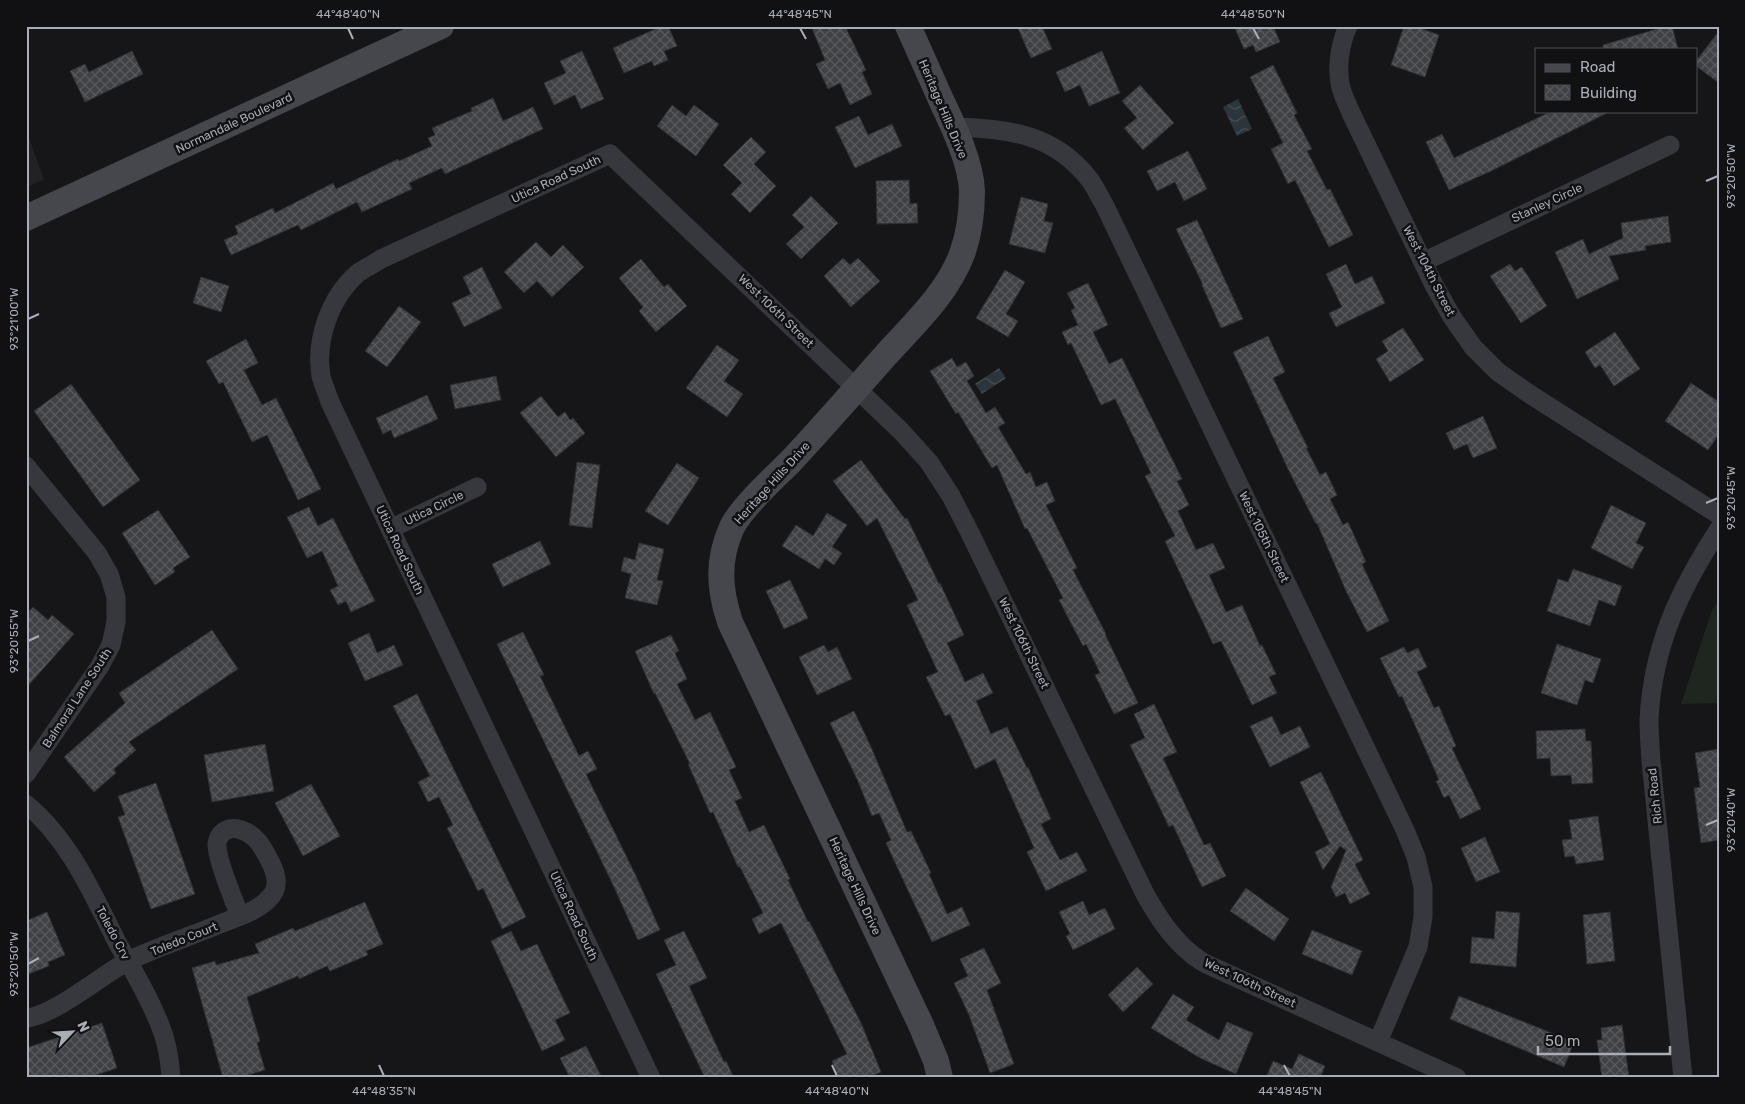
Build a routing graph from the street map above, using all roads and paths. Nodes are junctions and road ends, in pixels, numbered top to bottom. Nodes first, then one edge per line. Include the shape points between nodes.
1 (441, 26) edge
2 (908, 26) edge
3 (1348, 26) edge
4 (954, 126) junction
5 (1670, 145) dead end
6 (610, 154) joint
7 (26, 218) edge
8 (1423, 262) junction
9 (856, 388) junction
10 (26, 466) edge
11 (478, 487) dead end
12 (1719, 516) edge
13 (390, 529) junction
14 (1719, 529) edge
15 (26, 774) edge
16 (26, 804) edge
17 (240, 916) dead end
18 (128, 961) junction
19 (26, 1018) edge
20 (1378, 1042) junction
21 (171, 1078) edge
22 (651, 1078) edge
23 (940, 1078) edge
24 (1457, 1078) edge
25 (1682, 1078) edge

1 - 7 street, Normandale Boulevard
2 - 4 street, Heritage Hills Drive
3 - 8 street, West 104th Street via 1339,62 1341,88
4 - 9 street, Heritage Hills Drive via 972,189 962,254 947,284
4 - 20 street, West 105th Street via 1023,133 1071,160 1089,180 1108,212 1405,830 1416,856 1423,887 1423,917 1418,947
5 - 8 street, Stanley Circle
6 - 9 street, West 106th Street
6 - 13 street, Utica Road South via 381,259 358,273 339,294 326,320 320,346 321,376
8 - 12 street, West 104th Street via 1452,318 1473,347 1498,372
9 - 20 street, West 106th Street via 902,431 929,462 951,496 1159,919 1201,960
9 - 23 street, Heritage Hills Drive via 733,525 724,549 722,599 921,1025
10 - 15 street, Balmoral Lane South via 96,553 109,574 116,597 116,622 111,645
11 - 13 street, Utica Circle
13 - 22 street, Utica Road South
14 - 25 street, Rich Road via 1697,563 1662,639 1649,719
16 - 18 street, Toledo Crv via 56,834 77,866
17 - 18 street, Toledo Court
18 - 19 street via 50,1010 34,1018
18 - 21 street, Toledo Crv via 161,1026
20 - 24 street, West 106th Street

